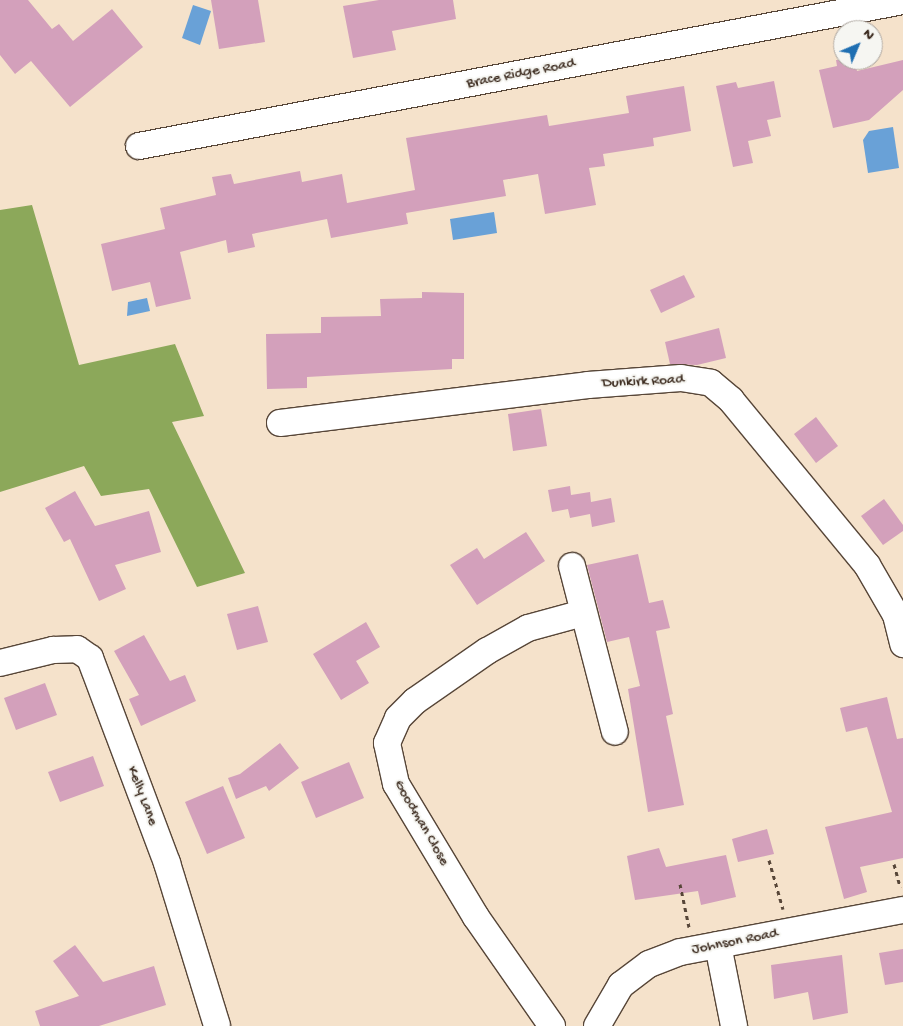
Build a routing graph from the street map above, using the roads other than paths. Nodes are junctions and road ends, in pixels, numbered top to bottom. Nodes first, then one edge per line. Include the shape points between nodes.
1 (903, 1) edge
2 (139, 146) dead end
3 (280, 423) dead end
4 (572, 566) dead end
5 (583, 613) junction
6 (903, 644) edge
7 (0, 664) edge
8 (615, 732) dead end
9 (902, 899) edge
10 (706, 947) junction
11 (218, 1026) edge
12 (552, 1026) edge
13 (597, 1026) edge
14 (734, 1026) edge

1 - 2 street, Brace Ridge Road
3 - 6 street, Dunkirk Road via 588,384 681,378 711,383 731,400 866,565 896,614
4 - 5 street
5 - 8 street
5 - 12 street, Goodman Close via 528,628 472,661 398,718 387,744 396,784 476,916
7 - 11 street, Kelly Lane via 53,650 77,649 90,658 167,863
9 - 10 street, Johnson Road via 790,932
10 - 13 street, Johnson Road via 649,964 621,985
10 - 14 street

